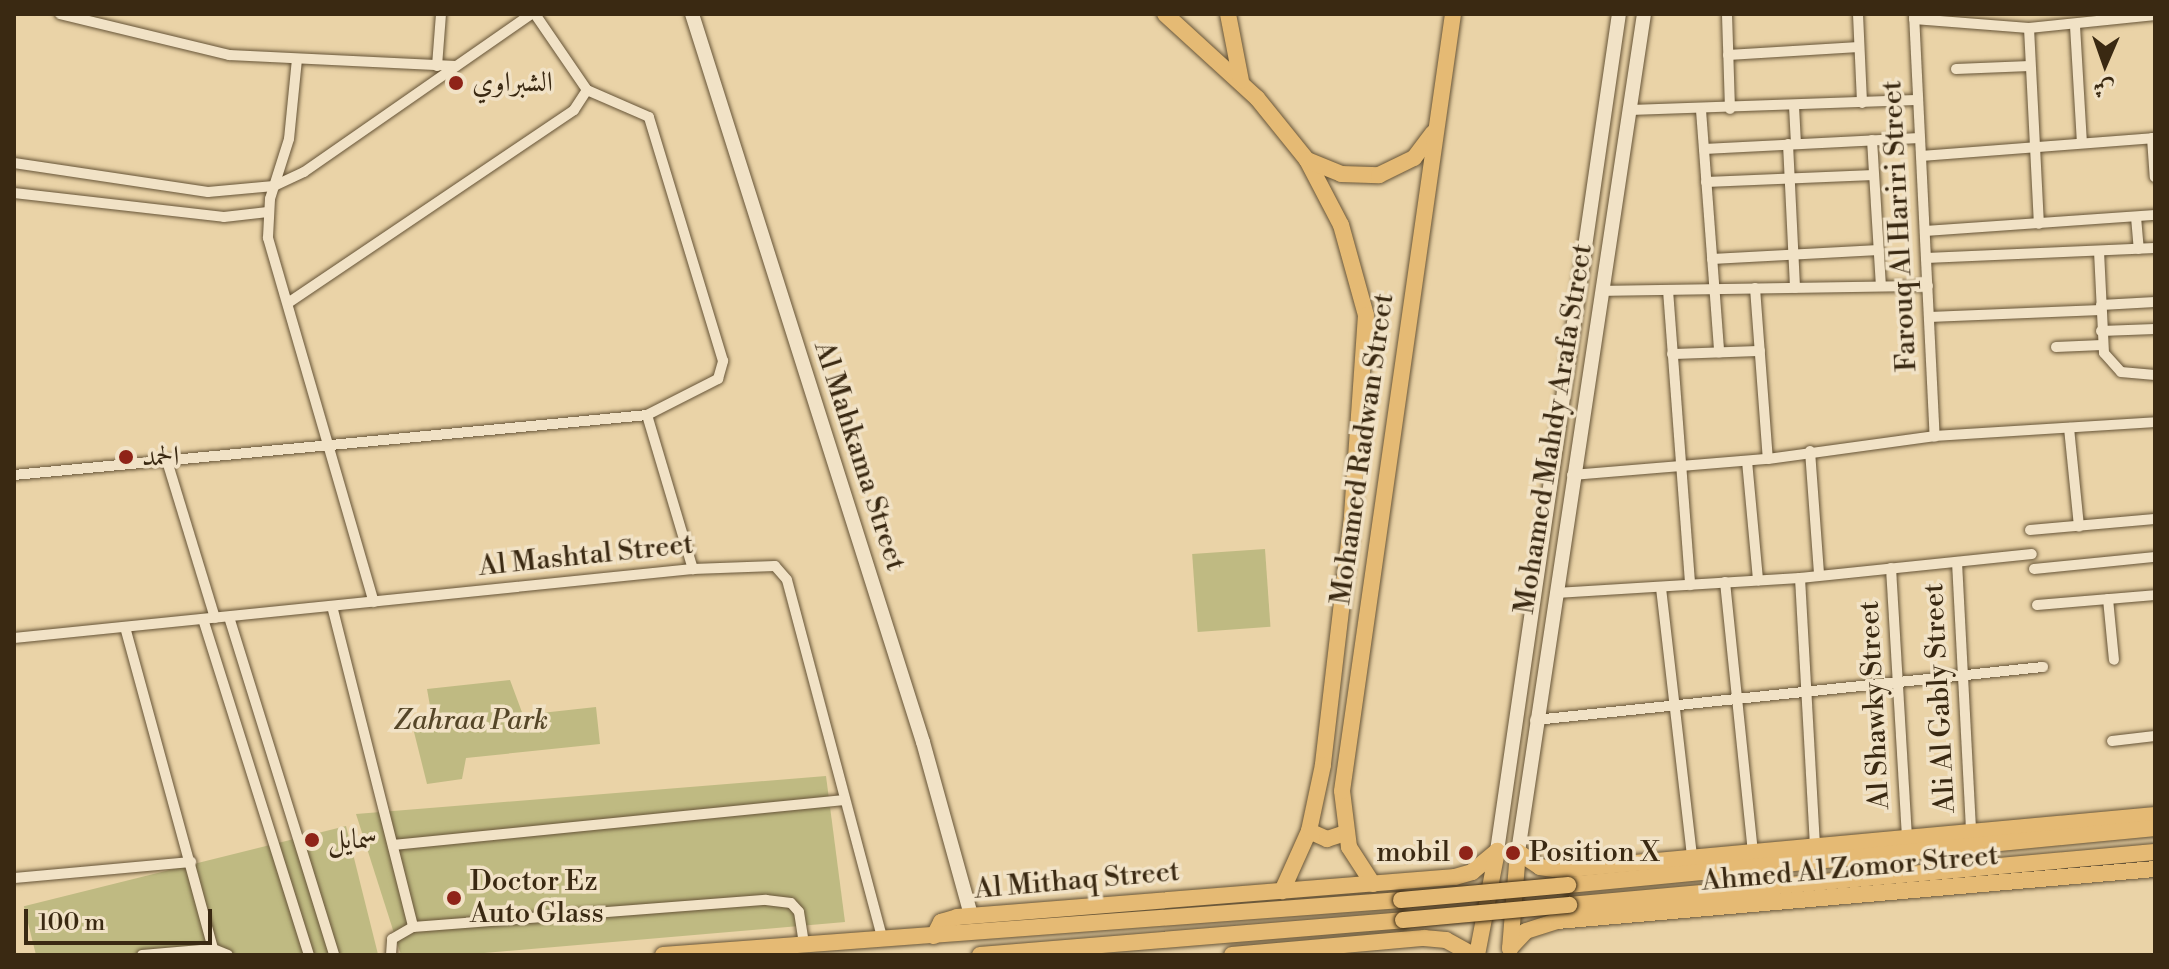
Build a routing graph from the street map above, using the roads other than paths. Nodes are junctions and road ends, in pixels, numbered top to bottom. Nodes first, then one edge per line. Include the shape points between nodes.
1 (60, 14) edge
2 (441, 14) edge
3 (533, 14) edge
4 (692, 14) edge
5 (1165, 14) edge
6 (1228, 14) edge
7 (1453, 14) edge
8 (1619, 14) edge
9 (1644, 14) edge
10 (1727, 14) edge
11 (1858, 14) edge
12 (2155, 15) edge
13 (1914, 16) edge
14 (2075, 26) junction
15 (2029, 28) junction
16 (1616, 31) junction
17 (1639, 42) junction
18 (1859, 47) junction
19 (1728, 55) junction
20 (297, 59) junction
21 (437, 66) junction
22 (456, 66) junction
23 (2030, 66) junction
24 (1956, 69) dead end
25 (1242, 83) junction
26 (587, 90) junction
27 (1918, 100) junction
28 (1862, 103) junction
29 (1794, 106) junction
30 (1730, 109) junction
31 (1628, 110) junction
32 (1701, 110) junction
33 (1436, 127) junction
34 (1920, 138) junction
35 (2154, 138) edge
36 (1872, 140) junction
37 (2082, 143) junction
38 (1792, 144) junction
39 (2035, 147) junction
40 (1704, 149) junction
41 (1921, 156) junction
42 (1307, 160) junction
43 (14, 163) edge
44 (1874, 175) junction
45 (2155, 177) edge
46 (1790, 179) junction
47 (1706, 182) junction
48 (274, 186) junction
49 (14, 193) edge
50 (268, 212) junction
51 (2155, 215) edge
52 (2136, 217) junction
53 (2039, 224) junction
54 (1925, 231) junction
55 (2155, 248) edge
56 (2139, 249) junction
57 (1879, 250) junction
58 (2099, 251) junction
59 (1793, 255) junction
60 (1926, 258) junction
61 (1712, 259) junction
62 (1881, 286) junction
63 (1928, 286) junction
64 (1755, 288) junction
65 (1795, 288) junction
66 (1714, 289) junction
67 (1668, 290) junction
68 (1601, 291) junction
69 (2155, 302) edge
70 (288, 303) junction
71 (2101, 307) junction
72 (1929, 317) junction
73 (2155, 329) edge
74 (2101, 331) junction
75 (2102, 345) junction
76 (2056, 347) dead end
77 (1760, 351) junction
78 (1719, 352) junction
79 (1672, 354) junction
80 (2155, 375) edge
81 (647, 415) junction
82 (2155, 422) edge
83 (2069, 428) junction
84 (1935, 436) junction
85 (329, 445) junction
86 (1810, 451) junction
87 (1768, 459) junction
88 (167, 461) junction
89 (1747, 461) junction
90 (1680, 467) junction
91 (14, 475) edge
92 (1572, 475) junction
93 (2155, 519) edge
94 (2079, 526) junction
95 (2030, 530) dead end
96 (2032, 554) dead end
97 (2155, 557) edge
98 (1957, 562) junction
99 (1891, 568) junction
100 (693, 569) junction
101 (2034, 569) dead end
102 (1819, 575) junction
103 (1800, 578) junction
104 (1758, 580) junction
105 (1725, 582) junction
106 (1690, 585) junction
107 (1661, 588) junction
108 (1556, 593) junction
109 (2155, 595) edge
110 (2108, 599) junction
111 (374, 602) junction
112 (2037, 605) dead end
113 (332, 606) junction
114 (229, 617) junction
115 (215, 618) junction
116 (203, 619) junction
117 (125, 627) junction
118 (14, 638) edge
119 (2114, 660) dead end
120 (2043, 667) dead end
121 (1965, 675) junction
122 (1895, 682) junction
123 (1806, 694) junction
124 (1737, 700) junction
125 (1675, 707) junction
126 (1535, 720) junction
127 (2155, 736) edge
128 (2112, 741) dead end
129 (842, 800) junction
130 (2155, 815) edge
131 (2155, 828) edge
132 (1309, 831) junction
133 (1971, 831) junction
134 (1345, 833) junction
135 (1907, 838) junction
136 (393, 845) junction
137 (1815, 846) junction
138 (1497, 851) junction
139 (1753, 851) junction
140 (1518, 852) junction
141 (2155, 852) edge
142 (1692, 856) junction
143 (191, 862) junction
144 (2155, 869) edge
145 (1559, 870) junction
146 (14, 878) edge
147 (1428, 880) junction
148 (1373, 884) junction
149 (1282, 891) junction
150 (971, 915) junction
151 (1557, 921) junction
152 (413, 927) junction
153 (934, 936) junction
154 (882, 938) junction
155 (1435, 938) junction
156 (804, 945) junction
157 (213, 949) junction
158 (1333, 950) edge
159 (1510, 952) edge
160 (142, 955) edge
161 (228, 955) edge
162 (309, 955) edge
163 (334, 955) edge
164 (391, 955) edge
165 (663, 955) edge
166 (980, 955) edge
167 (1232, 955) edge
168 (1475, 955) edge

1 - 20 street via 229,55
2 - 21 street
3 - 22 street
3 - 26 street
4 - 150 street, Al Mahkama Street via 918,727
5 - 25 main road, Mohamed Radwan Street
6 - 25 main road
7 - 33 main road, Mohamed Radwan Street
8 - 16 street, Mohamed Mahdy Arafa Street
9 - 17 street, Mohamed Mahdy Arafa Street
10 - 19 street
11 - 18 street
12 - 14 street
13 - 15 street
13 - 27 street, Farouq Al Hariri Street
14 - 15 street
14 - 37 street
15 - 23 street
16 - 17 street via 1629,30
16 - 138 street, Mohamed Mahdy Arafa Street
17 - 31 street, Mohamed Mahdy Arafa Street
18 - 19 street
18 - 28 street
19 - 30 street
20 - 21 street
20 - 48 street via 289,139
21 - 22 street
22 - 48 street via 304,172
23 - 24 street
23 - 39 street
25 - 42 main road, Mohamed Radwan Street
26 - 70 street via 581,105
26 - 81 street via 649,117 723,361 712,383
27 - 28 street
27 - 34 street, Farouq Al Hariri Street
28 - 29 street
29 - 30 street
29 - 38 street
30 - 32 street
31 - 32 street
31 - 68 street, Mohamed Mahdy Arafa Street
32 - 40 street
33 - 42 main road via 1414,158 1379,175 1341,174
33 - 134 main road, Mohamed Radwan Street via 1348,730
34 - 36 street
34 - 41 street, Farouq Al Hariri Street
35 - 37 street
35 - 45 street
36 - 38 street
36 - 44 street
37 - 39 street
38 - 40 street
38 - 46 street
39 - 41 street
39 - 53 street
40 - 47 street
41 - 54 street, Farouq Al Hariri Street
42 - 132 main road, Mohamed Radwan Street via 1341,225 1366,315 1351,526 1323,765
43 - 48 street via 208,192
44 - 46 street
44 - 57 street
46 - 47 street
46 - 59 street
47 - 61 street
48 - 50 street
49 - 50 street via 224,217
50 - 70 street via 268,238
51 - 52 street
52 - 53 street
52 - 56 street
53 - 54 street
54 - 60 street, Farouq Al Hariri Street
55 - 56 street
56 - 58 street
57 - 59 street
57 - 62 street
58 - 60 street
58 - 71 street
59 - 61 street
59 - 65 street
60 - 63 street, Farouq Al Hariri Street
61 - 66 street
62 - 63 street
62 - 65 street
63 - 72 street, Farouq Al Hariri Street
64 - 65 street
64 - 66 street
64 - 77 street
66 - 67 street
66 - 78 street
67 - 68 street
67 - 79 street
68 - 92 street, Mohamed Mahdy Arafa Street
69 - 71 street
70 - 85 street
71 - 72 street
71 - 74 street
72 - 84 street, Farouq Al Hariri Street
73 - 74 street
74 - 75 street
75 - 76 street
75 - 80 street via 2121,372
77 - 78 street
77 - 87 street
78 - 79 street
79 - 90 street
81 - 85 street
81 - 100 street
82 - 83 street
83 - 84 street
83 - 94 street
84 - 86 street
85 - 88 street
85 - 111 street
86 - 87 street
86 - 102 street
87 - 89 street
88 - 91 street
88 - 115 street
89 - 90 street
89 - 104 street
90 - 92 street
90 - 106 street
92 - 108 street, Mohamed Mahdy Arafa Street
93 - 94 street
94 - 95 street
96 - 98 street
97 - 101 street
98 - 99 street
98 - 121 street, Ali Al Gably Street
99 - 102 street
99 - 122 street, Al Shawky Street
100 - 111 street, Al Mashtal Street
100 - 129 street, Al Mashtal Street via 765,564 782,571
102 - 103 street
103 - 104 street
103 - 123 street
104 - 105 street
105 - 106 street
105 - 124 street
106 - 107 street
107 - 108 street
107 - 125 street
108 - 126 street, Mohamed Mahdy Arafa Street
109 - 110 street
110 - 112 street
110 - 119 street
111 - 113 street, Al Mashtal Street
113 - 114 street, Al Mashtal Street
113 - 136 street
114 - 115 street, Al Mashtal Street
114 - 163 street
115 - 116 street, Al Mashtal Street
116 - 117 street, Al Mashtal Street
116 - 162 street
117 - 118 street, Al Mashtal Street
117 - 143 street
120 - 121 street
121 - 122 street
121 - 133 street, Ali Al Gably Street
122 - 123 street
122 - 135 street, Al Shawky Street
123 - 124 street
123 - 137 street
124 - 125 street
124 - 139 street
125 - 126 street
125 - 142 street
126 - 140 street, Mohamed Mahdy Arafa Street
127 - 128 street
129 - 136 street
129 - 154 street, Al Mashtal Street
130 - 133 main road, Ahmed Al Zomor Street
131 - 153 main road, bridge via 1401,900
132 - 134 main road via 1327,839
132 - 149 main road, Mohamed Radwan Street
133 - 135 main road, Ahmed Al Zomor Street
134 - 148 main road, Mohamed Radwan Street via 1354,860
135 - 137 main road, Ahmed Al Zomor Street
136 - 152 street
137 - 139 main road, Ahmed Al Zomor Street
138 - 147 main road, Al Mithaq Street via 1464,875
138 - 168 main road
139 - 142 main road, Ahmed Al Zomor Street
140 - 145 main road, Ahmed Al Zomor Street via 1540,867
140 - 159 main road
141 - 166 main road, bridge
142 - 145 main road, Ahmed Al Zomor Street
143 - 146 street
143 - 157 street
144 - 151 main road, Ahmed Al Zomor Street
145 - 151 main road via 1547,892
147 - 148 main road, Al Mithaq Street
147 - 155 main road via 1441,907
148 - 149 main road, Al Mithaq Street
149 - 150 main road, Al Mithaq Street
150 - 153 main road, Al Mithaq Street via 948,918
151 - 159 main road, Ahmed Al Zomor Street via 1526,931
152 - 156 street via 779,900 799,912
152 - 164 street via 392,939
153 - 154 main road
154 - 156 main road
155 - 158 main road
155 - 168 main road
156 - 165 main road
157 - 160 street
157 - 161 street
158 - 167 main road

